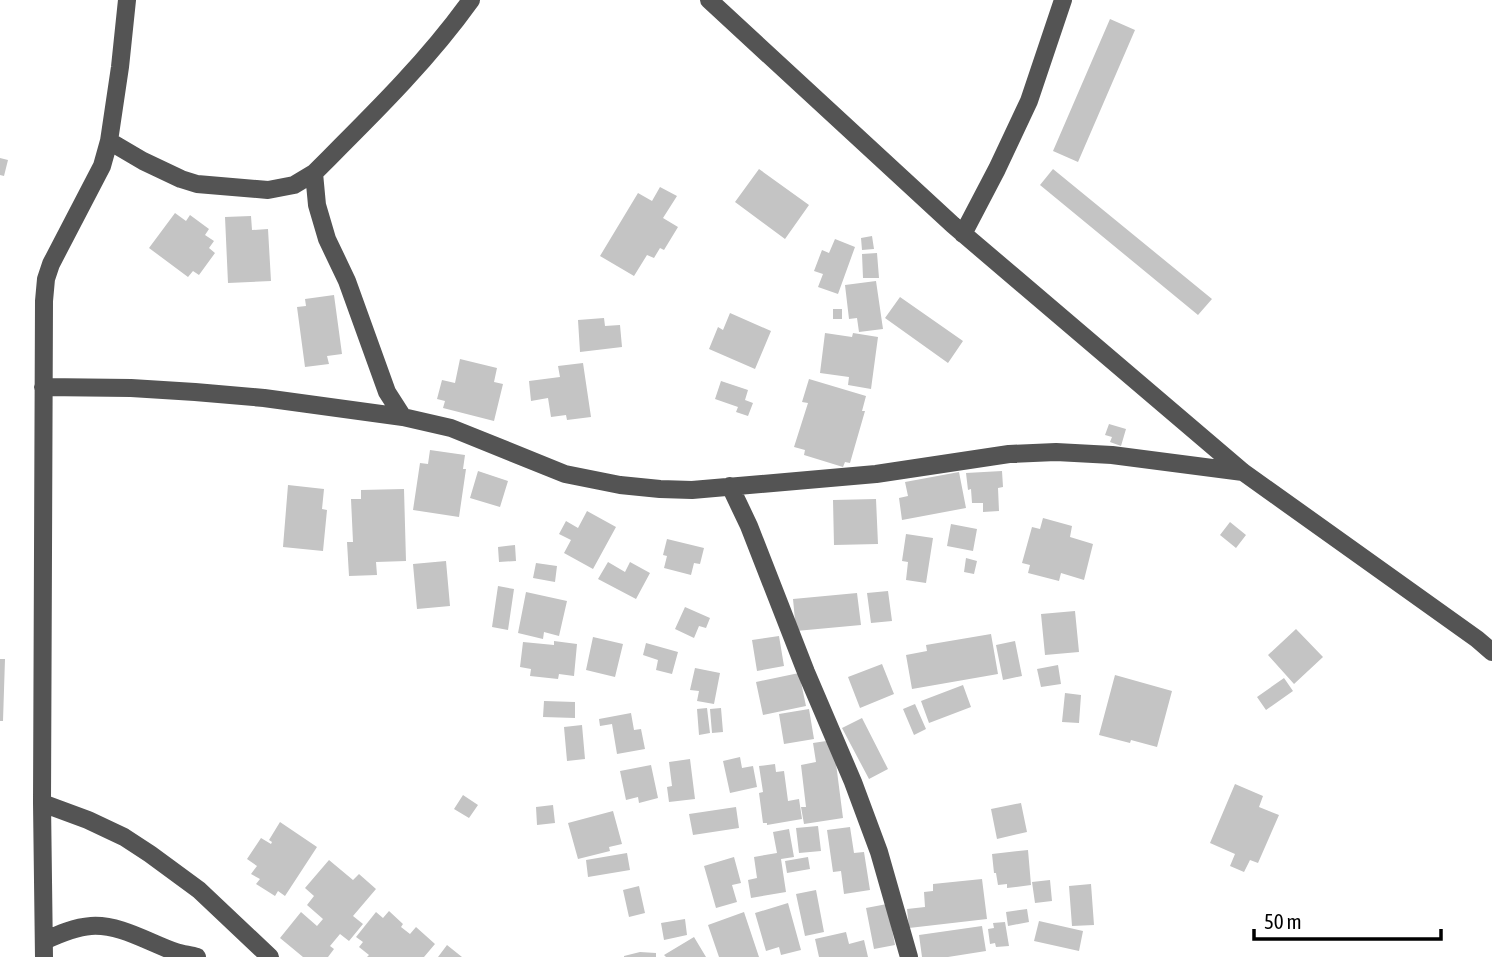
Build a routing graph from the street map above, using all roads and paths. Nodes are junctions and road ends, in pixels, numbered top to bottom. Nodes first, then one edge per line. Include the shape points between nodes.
1 (127, 0) edge
2 (471, 0) edge
3 (709, 0) edge
4 (1063, 0) edge
5 (109, 141) junction
6 (314, 173) junction
7 (963, 234) junction
8 (43, 387) junction
9 (403, 417) junction
10 (1243, 472) junction
11 (730, 486) junction
12 (1492, 652) edge
13 (43, 803) junction
14 (44, 949) edge
15 (265, 956) edge
16 (197, 957) edge
17 (909, 957) edge

1 - 5 street
2 - 6 street via 420,63
3 - 7 street
4 - 7 street via 1029,101
5 - 6 street via 197,184 268,190 294,185
5 - 8 street via 102,166 46,279
6 - 9 street via 327,239 384,384
7 - 10 street
8 - 9 street via 195,392
8 - 13 street
9 - 11 street via 451,428 565,474 660,489
10 - 11 street via 1056,452
10 - 12 street
11 - 17 street via 853,782
13 - 14 street
13 - 15 street via 112,831 150,854 199,890
14 - 16 street via 74,929 93,926 112,928

